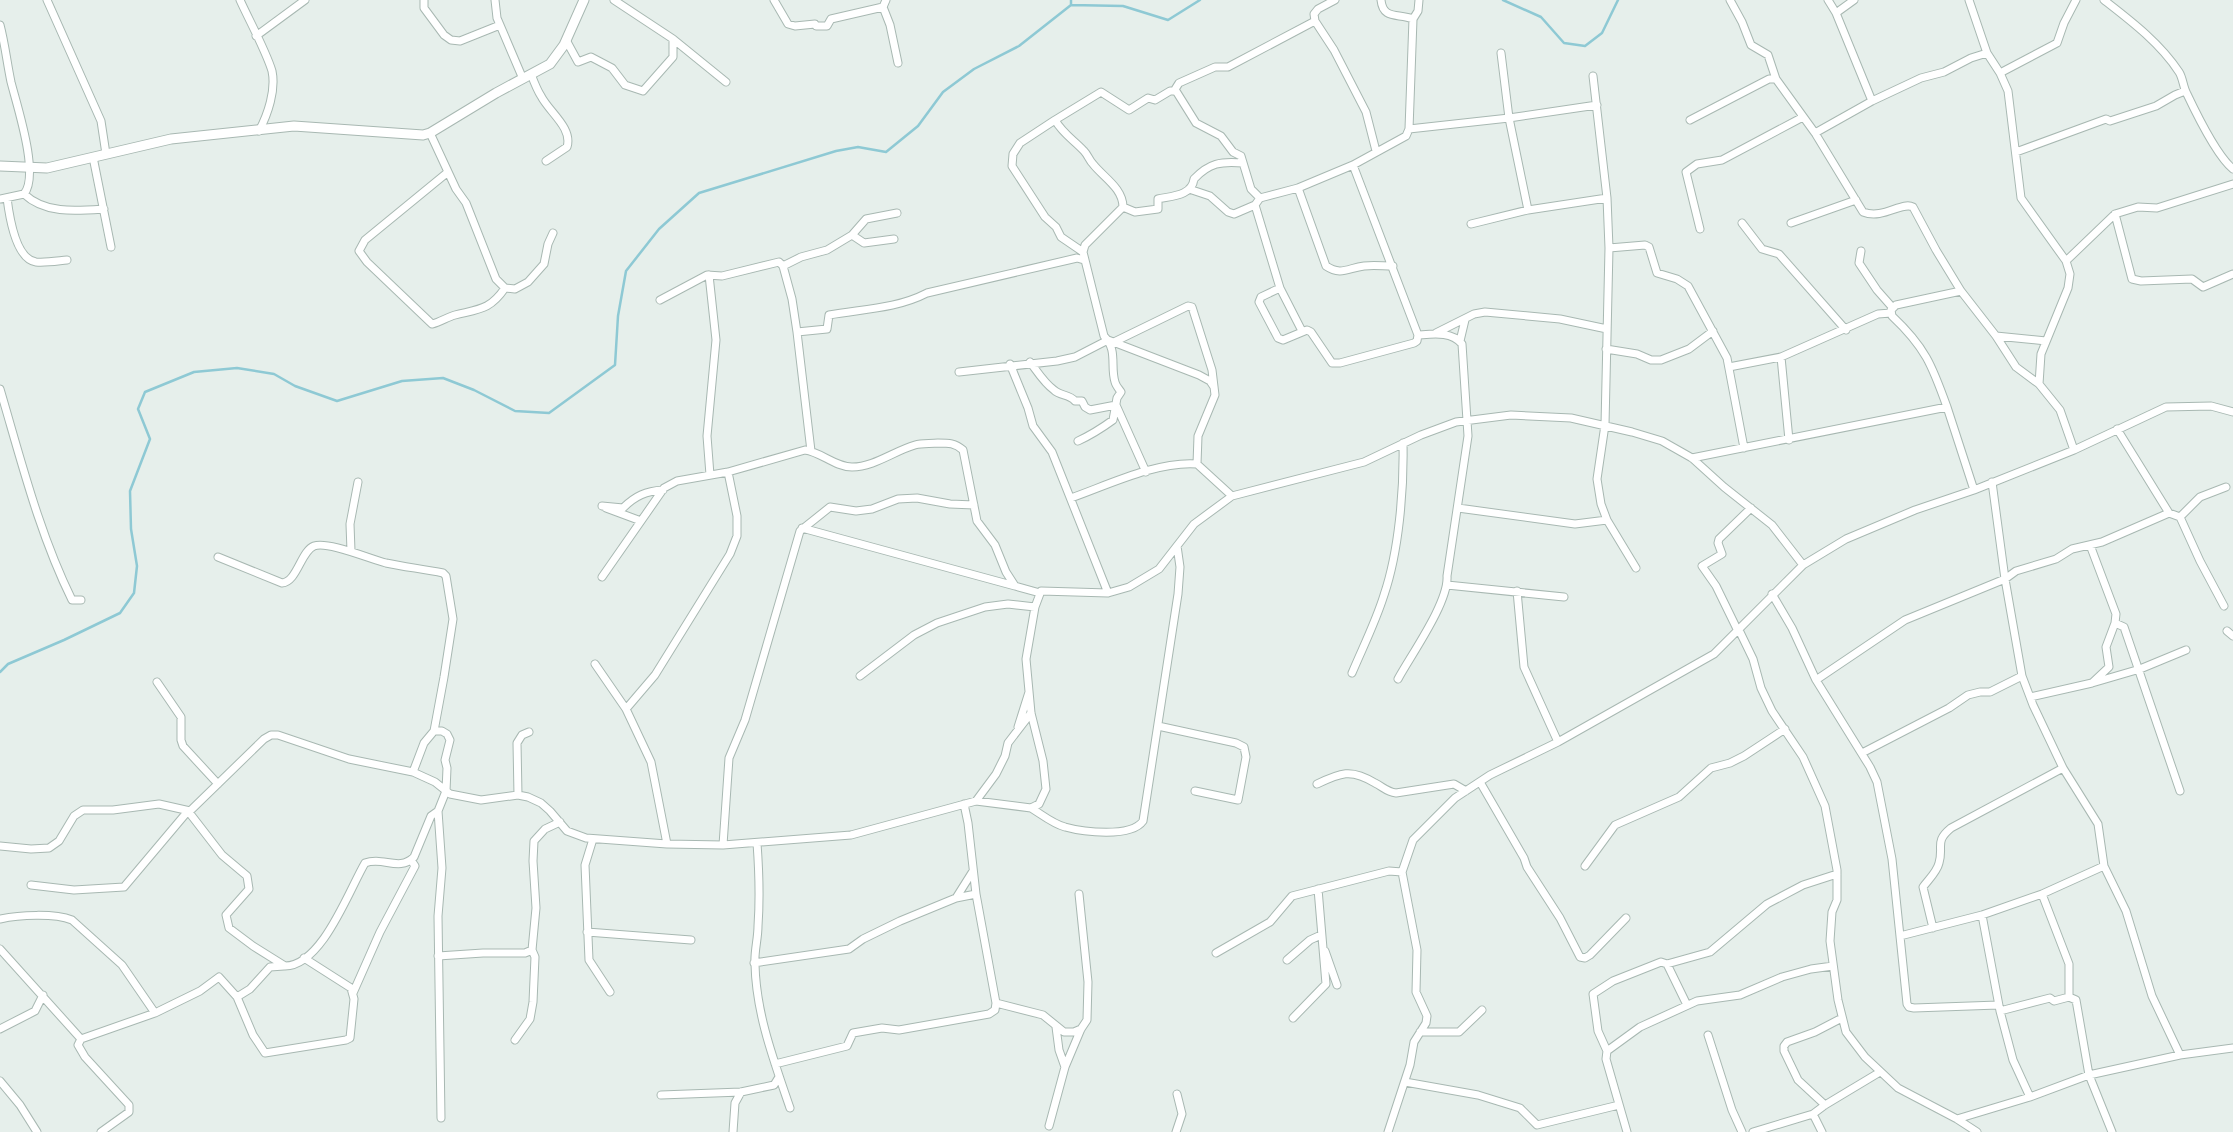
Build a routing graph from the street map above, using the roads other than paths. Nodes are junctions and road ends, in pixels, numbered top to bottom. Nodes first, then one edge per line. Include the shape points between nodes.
1 (47, 0) edge
2 (240, 0) edge
3 (305, 0) edge
4 (424, 0) edge
5 (495, 0) edge
6 (584, 0) edge
7 (614, 0) edge
8 (774, 0) edge
9 (1335, 0) edge
10 (1381, 0) edge
11 (1419, 0) edge
12 (1730, 0) edge
13 (1828, 0) edge
14 (1854, 0) edge
15 (1969, 0) edge
16 (2076, 0) edge
17 (2104, 0) edge
18 (885, 4) edge
19 (1836, 13) junction
20 (1413, 19) junction
21 (1316, 21) junction
22 (0, 25) edge
23 (500, 25) junction
24 (256, 36) junction
25 (673, 39) junction
26 (566, 40) junction
27 (1501, 53) dead end
28 (1987, 53) junction
29 (898, 62) dead end
30 (2000, 73) junction
31 (1593, 76) dead end
32 (527, 77) junction
33 (1776, 79) junction
34 (726, 82) dead end
35 (1174, 91) junction
36 (2186, 92) junction
37 (1872, 101) junction
38 (1596, 105) junction
39 (1803, 117) junction
40 (1509, 118) junction
41 (1055, 120) junction
42 (1690, 120) dead end
43 (1409, 129) junction
44 (259, 131) junction
45 (430, 133) junction
46 (1815, 133) junction
47 (1376, 151) junction
48 (2016, 152) junction
49 (106, 154) junction
50 (93, 157) junction
51 (546, 161) dead end
52 (1243, 163) junction
53 (1353, 165) junction
54 (0, 166) edge
55 (30, 168) junction
56 (2233, 169) edge
57 (448, 172) junction
58 (2233, 184) edge
59 (1298, 188) junction
60 (1190, 189) junction
61 (24, 194) junction
62 (3, 198) edge
63 (1260, 198) junction
64 (1608, 198) junction
65 (1856, 200) junction
66 (1256, 205) junction
67 (1123, 207) junction
68 (104, 209) junction
69 (1528, 210) junction
70 (897, 213) dead end
71 (2115, 214) junction
72 (1791, 222) dead end
73 (1742, 223) dead end
74 (1471, 224) dead end
75 (1700, 229) dead end
76 (553, 233) dead end
77 (852, 235) junction
78 (894, 239) dead end
79 (111, 247) dead end
80 (1609, 248) junction
81 (1861, 251) dead end
82 (1083, 256) junction
83 (67, 260) dead end
84 (2066, 261) junction
85 (783, 266) junction
86 (1393, 266) junction
87 (2233, 274) edge
88 (710, 275) junction
89 (506, 288) junction
90 (1280, 288) junction
91 (1961, 291) junction
92 (660, 300) dead end
93 (1892, 310) junction
94 (1465, 320) junction
95 (1607, 329) junction
96 (1846, 330) junction
97 (1302, 331) junction
98 (1713, 331) junction
99 (797, 332) junction
100 (1434, 334) junction
101 (1418, 335) junction
102 (1996, 336) junction
103 (1111, 341) junction
104 (1460, 341) junction
105 (2046, 341) junction
106 (1606, 349) junction
107 (1780, 356) junction
108 (1030, 362) junction
109 (1010, 364) junction
110 (1729, 366) junction
111 (959, 372) dead end
112 (2039, 384) junction
113 (1214, 388) junction
114 (0, 389) edge
115 (1116, 405) junction
116 (1947, 407) junction
117 (2233, 412) edge
118 (1468, 419) junction
119 (1605, 425) junction
120 (2116, 430) junction
121 (1789, 440) junction
122 (1078, 441) dead end
123 (1403, 443) junction
124 (1744, 448) junction
125 (2074, 450) junction
126 (811, 451) junction
127 (1692, 458) junction
128 (1197, 464) junction
129 (728, 472) junction
130 (1146, 472) junction
131 (710, 475) junction
132 (358, 482) dead end
133 (1992, 482) junction
134 (2226, 487) dead end
135 (663, 490) junction
136 (1974, 490) junction
137 (1232, 496) junction
138 (1071, 498) junction
139 (974, 505) junction
140 (1458, 508) junction
141 (1751, 508) junction
142 (2169, 514) junction
143 (2180, 517) junction
144 (1607, 520) junction
145 (641, 521) junction
146 (802, 528) junction
147 (2090, 544) junction
148 (1177, 546) junction
149 (351, 551) junction
150 (218, 557) dead end
151 (1804, 565) junction
152 (1636, 568) dead end
153 (602, 577) dead end
154 (2005, 579) junction
155 (1447, 585) junction
156 (1015, 586) junction
157 (1517, 591) junction
158 (1040, 593) junction
159 (1108, 593) junction
160 (1772, 594) junction
161 (1564, 597) dead end
162 (81, 600) dead end
163 (2224, 606) dead end
164 (1035, 607) junction
165 (2115, 623) junction
166 (1738, 629) junction
167 (2227, 631) dead end
168 (2233, 636) edge
169 (2186, 650) dead end
170 (595, 664) dead end
171 (2140, 669) junction
172 (1352, 673) dead end
173 (860, 676) dead end
174 (2022, 676) junction
175 (1398, 679) dead end
176 (1816, 680) junction
177 (157, 682) dead end
178 (2092, 684) junction
179 (1029, 691) junction
180 (2030, 697) junction
181 (626, 709) junction
182 (1032, 713) junction
183 (1158, 726) junction
184 (1018, 728) junction
185 (1785, 729) junction
186 (434, 731) junction
187 (529, 732) dead end
188 (1558, 742) junction
189 (1862, 753) junction
190 (2063, 768) junction
191 (413, 772) junction
192 (1480, 782) junction
193 (218, 784) junction
194 (1317, 784) dead end
195 (446, 791) junction
196 (1195, 791) dead end
197 (1466, 791) junction
198 (2180, 791) dead end
199 (518, 795) junction
200 (976, 801) junction
201 (964, 804) junction
202 (1031, 808) junction
203 (188, 811) junction
204 (438, 811) junction
205 (560, 822) junction
206 (593, 838) junction
207 (757, 842) junction
208 (667, 844) junction
209 (723, 845) junction
210 (0, 846) edge
211 (411, 860) junction
212 (1585, 866) dead end
213 (2104, 866) junction
214 (974, 870) junction
215 (1402, 872) junction
216 (1837, 874) junction
217 (31, 885) dead end
218 (1318, 889) junction
219 (976, 894) junction
220 (1079, 894) dead end
221 (2042, 894) junction
222 (956, 898) junction
223 (1982, 915) junction
224 (1626, 918) dead end
225 (0, 919) edge
226 (1933, 928) junction
227 (587, 932) junction
228 (1321, 934) junction
229 (1900, 936) junction
230 (691, 940) dead end
231 (1321, 944) junction
232 (0, 949) edge
233 (532, 950) junction
234 (1216, 953) dead end
235 (438, 956) junction
236 (304, 958) junction
237 (1287, 960) dead end
238 (754, 963) junction
239 (1668, 964) junction
240 (285, 966) junction
241 (1833, 966) junction
242 (1337, 985) dead end
243 (610, 992) dead end
244 (353, 993) junction
245 (42, 995) junction
246 (236, 997) junction
247 (2069, 997) junction
248 (996, 1003) junction
249 (1687, 1005) junction
250 (1999, 1008) junction
251 (1482, 1010) dead end
252 (155, 1013) junction
253 (1293, 1018) dead end
254 (1842, 1018) junction
255 (1056, 1027) junction
256 (0, 1029) edge
257 (1081, 1029) junction
258 (1420, 1032) junction
259 (1708, 1035) dead end
260 (81, 1039) junction
261 (515, 1040) dead end
262 (2233, 1048) edge
263 (1607, 1051) junction
264 (2180, 1055) junction
265 (775, 1064) junction
266 (1065, 1067) junction
267 (1880, 1072) junction
268 (2089, 1074) junction
269 (779, 1077) junction
270 (0, 1081) edge
271 (1404, 1082) junction
272 (741, 1092) junction
273 (1177, 1094) dead end
274 (661, 1095) dead end
275 (2030, 1096) junction
276 (1618, 1105) junction
277 (1825, 1105) junction
278 (790, 1108) dead end
279 (1814, 1114) junction
280 (441, 1118) dead end
281 (1957, 1119) junction
282 (1049, 1126) dead end
283 (1537, 1129) edge
284 (37, 1132) edge
285 (101, 1132) edge
286 (733, 1132) edge
287 (1176, 1132) edge
288 (1388, 1132) edge
289 (1627, 1132) edge
290 (1742, 1132) edge
291 (1753, 1132) edge
292 (1822, 1132) edge
293 (1977, 1132) edge
294 (2112, 1132) edge

1 - 49 street via 101,121
2 - 24 street
3 - 24 street
4 - 23 street via 424,8 451,40 460,41
5 - 23 street
6 - 26 street
7 - 25 street
8 - 18 street via 788,24 795,26 827,26 832,19
9 - 21 street via 1318,9 1314,14
10 - 20 street via 1386,13
11 - 20 street
12 - 33 street via 1751,45 1768,55
13 - 19 street
14 - 19 street
15 - 28 street
16 - 30 street via 2057,43
17 - 36 street via 2162,50 2180,73
18 - 29 street
19 - 37 street
20 - 43 street
21 - 35 street via 1228,67 1215,67 1179,82
21 - 47 street via 1366,112
22 - 55 street
23 - 32 street
24 - 44 street via 272,72 267,115
25 - 26 street via 673,58 643,91 625,85 612,68 591,57 578,62
25 - 34 street
26 - 32 street via 550,64
27 - 40 street
28 - 30 street
28 - 37 street
30 - 48 street via 2008,91
31 - 38 street
32 - 45 street
32 - 51 street via 569,140 567,147
33 - 39 street
33 - 42 street via 1769,79
35 - 41 street via 1155,100 1148,98 1129,110 1102,92
35 - 52 street via 1196,123 1225,138
36 - 48 street via 2156,106 2106,119
36 - 56 street via 2226,164
37 - 46 street
38 - 40 street
38 - 64 street
39 - 46 street
39 - 75 street via 1722,160 1697,164 1686,172
40 - 43 street
40 - 69 street
41 - 67 street via 1061,131 1110,180
41 - 82 street via 1020,143 1013,154 1012,166 1045,217
43 - 47 street via 1406,136
44 - 45 street via 294,126
44 - 49 street via 170,139
45 - 57 street
46 - 65 street
47 - 53 street
48 - 84 street via 2021,198
49 - 50 street
50 - 55 street via 47,168
50 - 68 street
52 - 60 street via 1223,161 1204,168
52 - 63 street via 1251,189
53 - 59 street
53 - 86 street
54 - 55 street
55 - 61 street
57 - 89 street via 466,203 496,279
57 - 89 street via 365,240 358,251 432,324 491,306
58 - 71 street via 2157,208 2138,208
59 - 63 street
59 - 86 street via 1326,266 1334,272 1363,266
60 - 66 street via 1210,196 1231,213
60 - 67 street via 1180,195 1158,199 1158,209 1135,212
61 - 62 street
61 - 68 street via 33,202 50,208 76,211
62 - 83 street via 19,246 28,258 34,262
63 - 66 street
64 - 69 street
64 - 80 street
65 - 72 street
65 - 91 street via 1863,212 1871,215 1907,205 1913,207
66 - 90 street
67 - 82 street via 1085,245
68 - 79 street
69 - 74 street
70 - 77 street via 866,219
71 - 84 street
71 - 87 street via 2132,279 2192,279 2204,287
73 - 96 street via 1762,249 1780,254
76 - 89 street via 544,264 528,282 515,289
77 - 78 street via 864,243
77 - 85 street via 827,250
80 - 95 street
80 - 98 street via 1649,247 1657,273 1688,286
81 - 93 street via 1859,263
82 - 99 street via 936,291 873,310 829,315 827,329
82 - 103 street via 1088,264 1104,336
84 - 105 street via 2070,274 2068,288
85 - 88 street via 779,262 722,276
85 - 99 street
86 - 101 street
88 - 92 street
88 - 131 street via 716,340 707,436
90 - 97 street
90 - 97 street via 1261,297 1259,302 1278,338 1283,340
91 - 93 street
91 - 102 street
93 - 96 street
93 - 116 street via 1892,316 1926,353
94 - 95 street via 1485,312 1560,319
94 - 100 street
94 - 104 street
95 - 106 street
96 - 107 street
97 - 101 street via 1311,332 1332,363 1336,364 1414,343
98 - 106 street via 1689,349 1661,360
98 - 110 street
99 - 126 street
100 - 101 street
100 - 104 street via 1445,334
102 - 105 street
102 - 112 street via 2016,367
103 - 108 street via 1075,357
103 - 113 street via 1199,375 1210,381
103 - 113 street via 1190,306 1212,370
103 - 115 street via 1115,383 1121,390
104 - 118 street via 1464,354
105 - 112 street via 2041,354
106 - 119 street
107 - 110 street
107 - 121 street
108 - 109 street
108 - 115 street via 1060,395 1082,401 1090,410
109 - 111 street
109 - 138 street via 1033,426 1052,452
110 - 124 street
112 - 125 street via 2060,410
113 - 128 street via 1215,395 1198,436
114 - 162 street via 37,512 57,565 72,600
115 - 122 street via 1113,420
115 - 130 street
116 - 121 street
116 - 136 street
117 - 120 street via 2211,406 2166,407
118 - 119 street via 1519,416 1571,418
118 - 123 street
118 - 140 street
119 - 127 street via 1662,441
119 - 144 street via 1597,479
120 - 125 street
120 - 142 street
121 - 124 street
123 - 137 street via 1364,462
123 - 172 street via 1399,520 1385,594
124 - 127 street
125 - 133 street
126 - 129 street
126 - 139 street via 851,467 869,464 916,445 957,445 966,459
127 - 141 street
128 - 130 street via 1176,464
128 - 137 street
129 - 131 street
129 - 181 street via 737,516 737,536 730,554 655,675
130 - 138 street
131 - 135 street via 677,480
132 - 149 street via 350,524
133 - 136 street
133 - 154 street
134 - 143 street via 2200,497
135 - 145 street
135 - 145 street via 633,497 623,508 602,506
136 - 151 street via 1846,539
137 - 148 street via 1194,524
138 - 159 street
139 - 146 street via 917,498 856,511 830,507
139 - 156 street via 977,521 995,546
140 - 144 street via 1575,524
140 - 155 street
141 - 151 street via 1772,525
141 - 166 street via 1719,539 1722,554 1702,566
142 - 143 street
142 - 147 street via 2125,534
143 - 163 street
144 - 152 street
145 - 153 street
146 - 156 street
146 - 209 street via 745,720 729,758
147 - 154 street via 2016,571
147 - 165 street via 2116,614
148 - 159 street via 1159,568 1129,587
148 - 183 street via 1180,567 1178,594
149 - 150 street via 314,546 289,581 282,583
149 - 186 street via 386,563 446,576 453,619
151 - 160 street
154 - 174 street
154 - 176 street via 1905,620
155 - 157 street
155 - 175 street via 1438,609
156 - 158 street
157 - 161 street
157 - 188 street via 1524,667
158 - 159 street
158 - 164 street
160 - 166 street
160 - 176 street
164 - 173 street via 1008,604 985,607 938,623 914,635
164 - 179 street via 1026,658
165 - 171 street via 2124,626
165 - 178 street via 2106,647 2109,667
166 - 185 street via 1753,659 1761,688
166 - 188 street via 1714,654
167 - 168 street
169 - 171 street
170 - 181 street
171 - 178 street
171 - 198 street
174 - 180 street
174 - 189 street via 1990,692 1968,695
176 - 189 street
177 - 193 street via 181,717 183,746
178 - 180 street
179 - 182 street
179 - 184 street
180 - 190 street
181 - 208 street via 651,762
182 - 184 street
182 - 202 street via 1046,789 1039,804
183 - 196 street via 1244,747 1246,757 1238,800
183 - 202 street via 1143,821 1139,826 1131,830 1091,832 1063,827
184 - 200 street via 1008,743 996,774
185 - 212 street via 1744,756 1711,768 1679,798 1615,825
185 - 216 street via 1803,757 1826,806
186 - 191 street via 424,743
186 - 195 street via 442,731 450,740 445,760
187 - 199 street via 517,743
188 - 192 street
189 - 229 street via 1877,782 1892,859
190 - 213 street via 2098,824
190 - 226 street via 1944,833 1940,840 1939,865 1923,887
191 - 193 street via 348,759 271,735
191 - 195 street
192 - 197 street
192 - 224 street via 1580,957 1590,956
193 - 203 street
194 - 197 street via 1345,772 1374,782 1389,792 1454,784
195 - 199 street via 481,800
195 - 204 street
197 - 215 street via 1413,840
199 - 205 street via 541,803
200 - 201 street
200 - 202 street
201 - 207 street via 850,834
201 - 214 street
203 - 210 street via 159,804 83,810 74,816 59,841 48,848
203 - 217 street via 124,886 74,890
203 - 240 street via 222,855 247,876 248,889 226,915 229,928
204 - 211 street via 432,816
204 - 235 street via 442,868
205 - 206 street via 567,831
205 - 233 street via 544,829 534,842 536,908
206 - 208 street
206 - 227 street via 585,865
207 - 209 street
207 - 238 street via 759,900
208 - 209 street
211 - 236 street via 395,865 378,860 365,863 328,933
211 - 244 street via 415,866
213 - 221 street
213 - 264 street via 2126,911 2152,996
214 - 219 street
214 - 222 street
215 - 218 street via 1389,871
215 - 258 street via 1417,950 1416,992 1428,1016
216 - 239 street via 1803,885 1767,904 1710,952
216 - 241 street via 1837,900 1832,912 1830,941
218 - 228 street
218 - 234 street via 1292,896 1270,922
219 - 222 street
219 - 248 street
220 - 257 street via 1088,982 1087,1020
221 - 223 street
221 - 247 street via 2069,964
222 - 238 street via 900,921 850,949
223 - 226 street
223 - 250 street
225 - 252 street via 33,916 72,920 122,965
226 - 229 street
227 - 230 street
227 - 243 street via 589,960
228 - 231 street
228 - 237 street
229 - 250 street via 1909,1007
231 - 242 street
231 - 253 street via 1326,984
232 - 245 street
233 - 235 street via 525,953
233 - 261 street via 535,957 530,1018
235 - 280 street
236 - 240 street
236 - 244 street via 351,988
238 - 265 street via 759,1005
239 - 249 street
239 - 263 street via 1662,962 1613,981 1593,994 1598,1031
240 - 246 street via 270,967 250,989
241 - 249 street via 1782,977 1740,995
241 - 254 street
244 - 246 street via 350,1038 265,1053
245 - 256 street via 35,1011
245 - 260 street
246 - 252 street via 220,977 200,991
247 - 250 street
247 - 268 street via 2076,1000
248 - 255 street via 1043,1015
248 - 265 street via 989,1014 899,1030 882,1028 853,1032 847,1046
249 - 263 street via 1640,1027
250 - 275 street via 2013,1060
251 - 258 street via 1459,1032
252 - 260 street
254 - 267 street via 1846,1032
254 - 277 street via 1784,1046 1798,1080
255 - 257 street via 1064,1032
255 - 266 street
257 - 266 street
258 - 271 street via 1414,1042
259 - 290 street
260 - 285 street via 78,1045 85,1057 129,1105 129,1112
262 - 264 street
263 - 276 street via 1606,1059
264 - 268 street
265 - 269 street
266 - 282 street
267 - 277 street
267 - 281 street via 1898,1088
268 - 275 street
268 - 294 street
269 - 272 street via 774,1085
269 - 278 street
270 - 284 street
271 - 283 street via 1478,1095 1520,1108
271 - 288 street
272 - 274 street
272 - 286 street via 735,1102
273 - 287 street via 1182,1114
275 - 281 street
276 - 283 street
276 - 289 street
277 - 279 street
279 - 291 street
279 - 292 street
281 - 293 street

